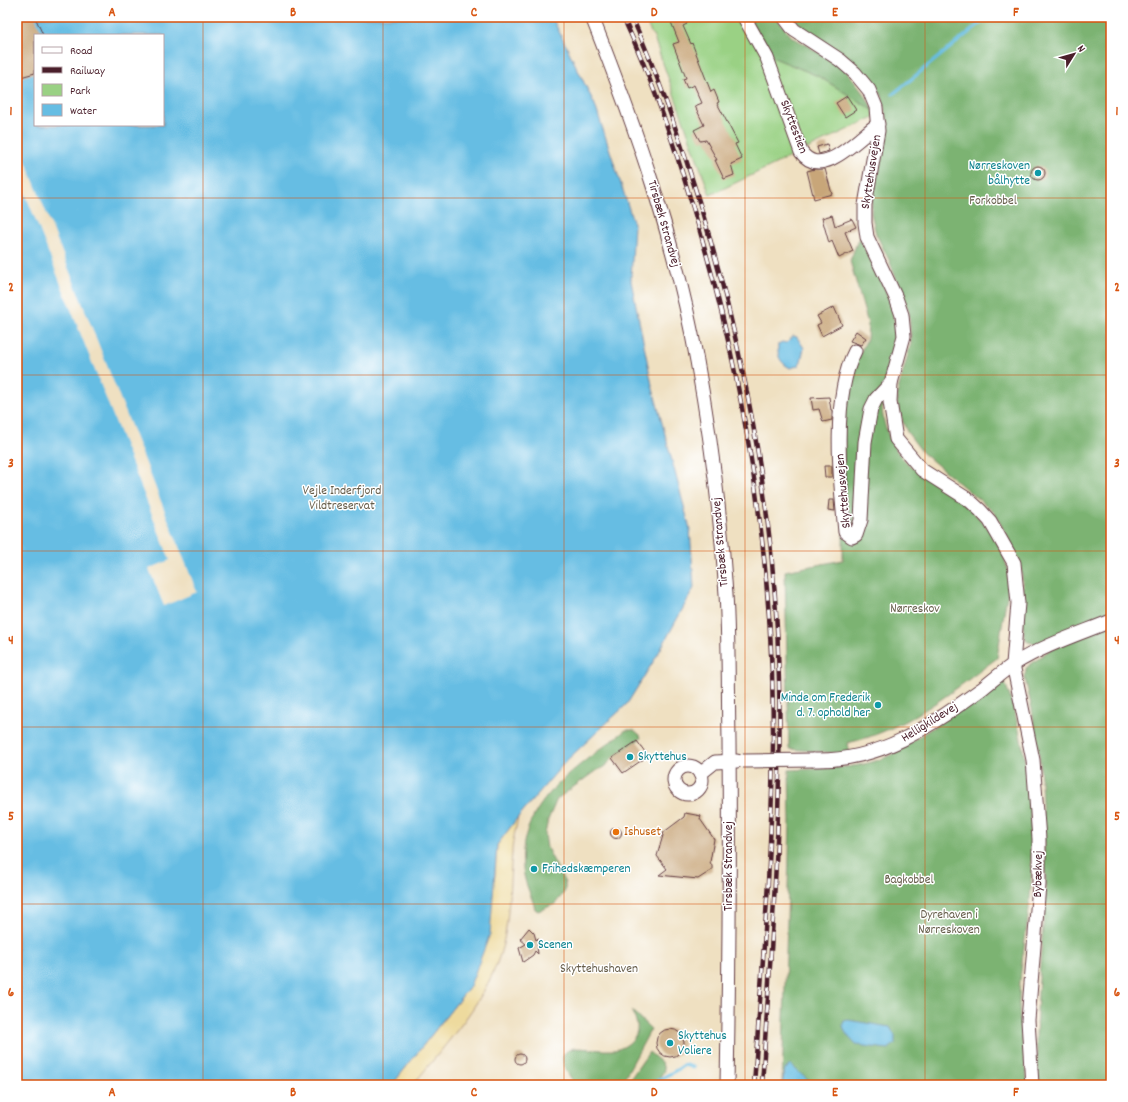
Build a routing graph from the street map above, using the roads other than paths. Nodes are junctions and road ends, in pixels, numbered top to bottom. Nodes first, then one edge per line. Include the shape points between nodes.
1 (592, 17) edge
2 (744, 17) edge
3 (784, 17) edge
4 (878, 124) junction
5 (855, 351) dead end
6 (891, 383) junction
7 (1111, 621) edge
8 (1013, 664) junction
9 (729, 761) junction
10 (700, 774) dead end
11 (727, 1085) edge
12 (1032, 1085) edge

1 - 9 street, Tirsbæk Strandvej via 651,179 697,359 712,448 726,596
2 - 4 street, Skyttestien via 767,58 805,159 821,163 833,159
3 - 4 street, Skyttehusvejen via 794,30 855,73 869,90 876,107
4 - 6 street, Skyttehusvejen via 865,205 865,223 866,237 902,315 904,336
5 - 6 street, Skyttehusvejen via 845,379 840,430 845,532 852,537 856,535 861,520 865,442 872,409 876,399
6 - 8 street, Skyttehusvejen via 890,402 896,439 922,470 980,510 990,521 1014,563 1018,603
7 - 8 street, Helligkildevej via 1042,649
8 - 9 street, Helligkildevej, bridge via 959,705 899,742 859,757 834,760
8 - 12 street, Bybækvej via 1033,760 1039,839 1039,885 1028,1020
9 - 10 street, Helligkildevej via 715,762
9 - 11 street, Tirsbæk Strandvej

